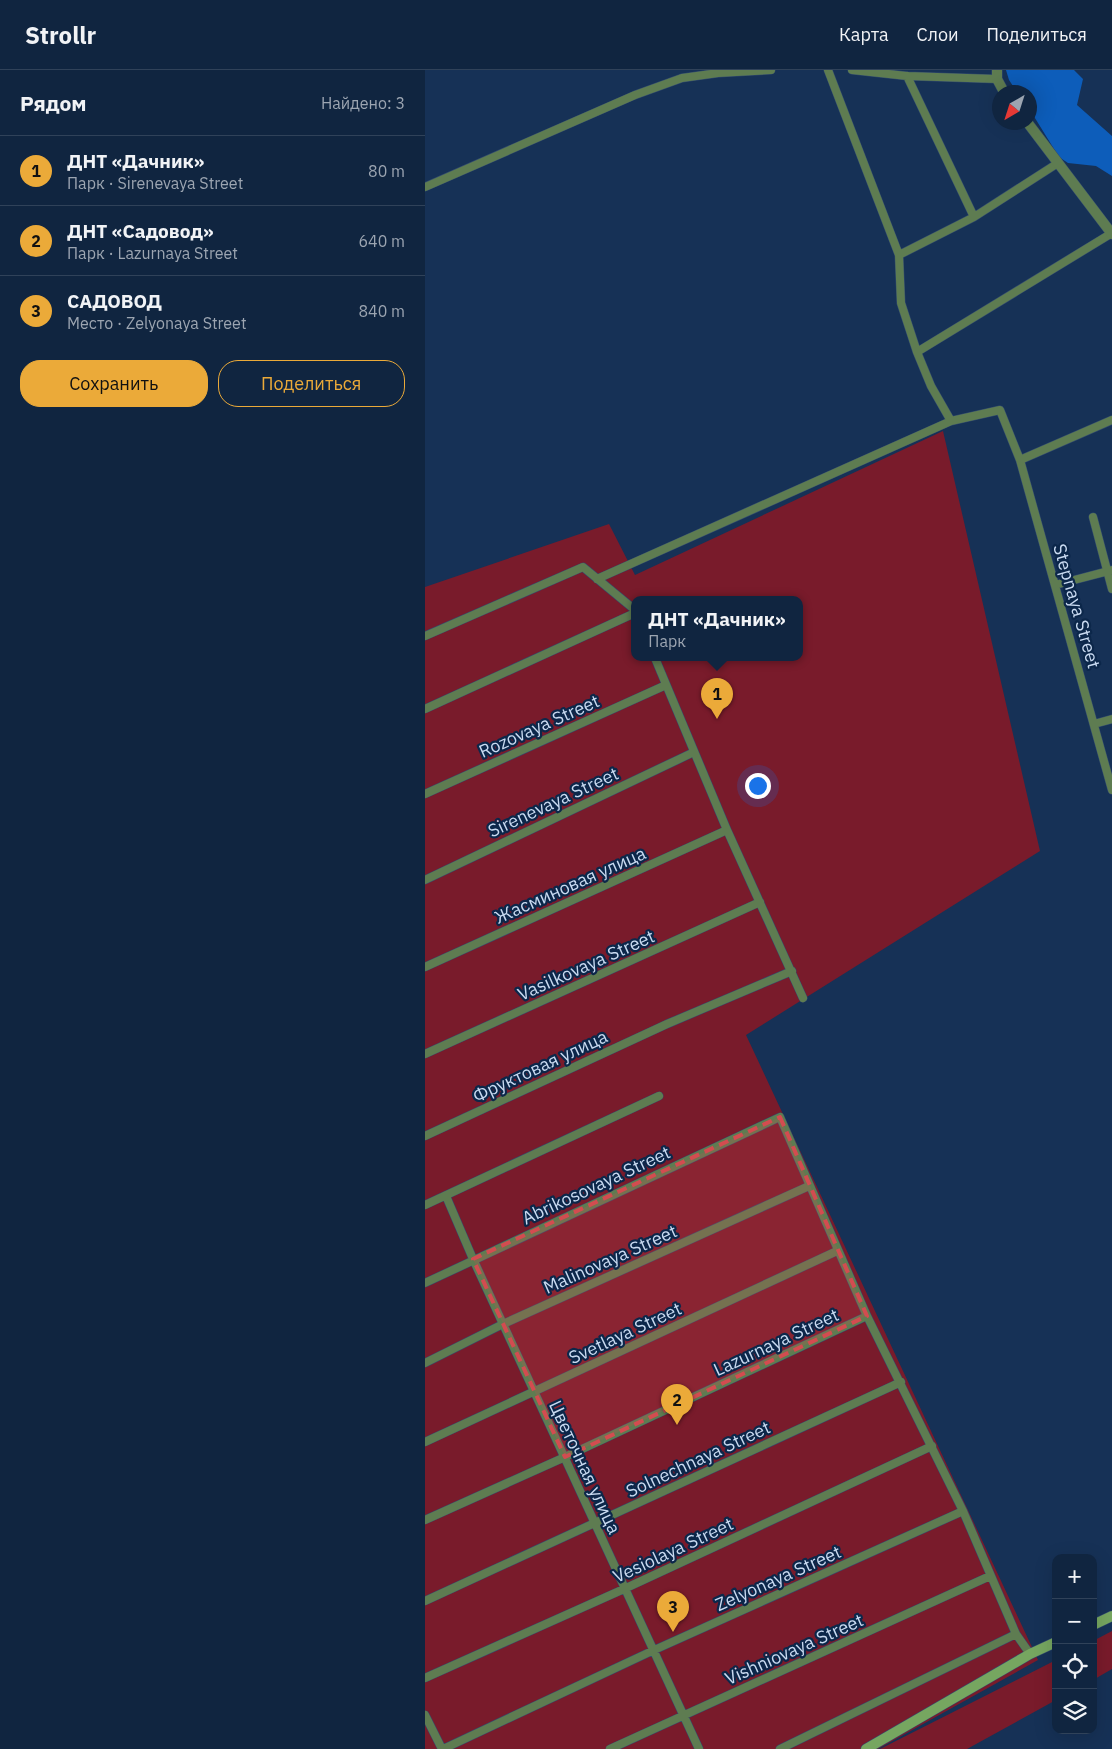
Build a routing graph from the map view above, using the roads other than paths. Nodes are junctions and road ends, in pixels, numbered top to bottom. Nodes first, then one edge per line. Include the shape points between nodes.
1 (771, 70) edge
2 (828, 70) edge
3 (852, 70) edge
4 (997, 74) edge
5 (907, 76) junction
6 (1033, 130) edge
7 (1058, 163) junction
8 (425, 187) edge
9 (974, 217) junction
10 (1112, 234) edge
11 (899, 255) junction
12 (917, 352) junction
13 (1112, 420) edge
14 (951, 421) junction
15 (1020, 460) junction
16 (1093, 516) dead end
17 (1110, 571) edge
18 (597, 579) junction
19 (1055, 585) junction
20 (1112, 589) edge
21 (631, 608) edge
22 (631, 613) edge
23 (425, 636) edge
24 (656, 661) edge
25 (666, 685) junction
26 (425, 708) edge
27 (1112, 719) edge
28 (1095, 724) junction
29 (694, 752) junction
30 (1112, 790) edge
31 (425, 794) edge
32 (727, 830) junction
33 (425, 880) edge
34 (760, 902) junction
35 (425, 967) edge
36 (792, 971) junction
37 (803, 998) dead end
38 (425, 1054) edge
39 (659, 1096) dead end
40 (425, 1136) edge
41 (809, 1186) junction
42 (446, 1196) junction
43 (425, 1205) edge
44 (837, 1250) junction
45 (473, 1259) junction
46 (425, 1283) edge
47 (867, 1316) junction
48 (503, 1324) junction
49 (425, 1363) edge
50 (901, 1382) junction
51 (534, 1392) junction
52 (425, 1442) edge
53 (932, 1446) junction
54 (565, 1457) junction
55 (963, 1511) junction
56 (425, 1520) edge
57 (595, 1523) junction
58 (990, 1576) junction
59 (624, 1589) junction
60 (425, 1601) edge
61 (1112, 1616) edge
62 (1097, 1623) edge
63 (1016, 1634) junction
64 (1052, 1644) edge
65 (652, 1651) junction
66 (1031, 1654) junction
67 (425, 1678) edge
68 (425, 1715) edge
69 (683, 1716) junction
70 (442, 1749) edge
71 (610, 1749) edge
72 (699, 1749) edge
73 (780, 1749) edge
74 (866, 1749) edge

1 - 8 street via 718,72 682,78 635,95
2 - 11 street
3 - 5 street
4 - 5 street
5 - 9 street
6 - 7 street
7 - 9 street
7 - 10 street
9 - 11 street
10 - 12 street
11 - 12 street via 901,303
12 - 14 street
13 - 15 street
14 - 15 street, Stepnaya Street via 1000,410
14 - 18 street
15 - 19 street, Stepnaya Street
16 - 17 street
17 - 19 street
17 - 20 street
18 - 21 street
18 - 23 street via 583,567
19 - 28 street, Stepnaya Street
22 - 26 street
24 - 25 street
25 - 29 street
25 - 31 street, Rozovaya Street
27 - 28 street
28 - 30 street, Stepnaya Street
29 - 32 street
29 - 33 street, Sirenevaya Street
32 - 34 street
32 - 35 street, Жасминовая улица
34 - 36 street
34 - 38 street, Vasilkovaya Street
36 - 37 street
36 - 40 street via 667,1024
39 - 42 street
41 - 44 street
41 - 45 street, Abrikosovaya Street via 779,1116
41 - 48 street, Malinovaya Street
42 - 43 street
42 - 45 street, Цветочная улица
44 - 47 street
44 - 51 street, Svetlaya Street
45 - 46 street, Abrikosovaya Street
45 - 48 street, Цветочная улица
47 - 50 street
47 - 54 street, Lazurnaya Street
48 - 49 street, Malinovaya Street
48 - 51 street, Цветочная улица
50 - 53 street
50 - 57 street, Solnechnaya Street
51 - 52 street, Svetlaya Street
51 - 54 street, Цветочная улица
53 - 55 street
53 - 59 street, Vesiolaya Street
54 - 56 street, Lazurnaya Street
54 - 57 street, Цветочная улица
55 - 58 street
55 - 65 street, Zelyonaya Street
57 - 59 street, Цветочная улица
57 - 60 street, Solnechnaya Street
58 - 63 street
58 - 69 street, Vishniovaya Street
59 - 65 street, Цветочная улица
59 - 67 street, Vesiolaya Street
61 - 62 main road
63 - 66 street
63 - 73 street
64 - 66 main road
65 - 69 street, Цветочная улица
65 - 70 street, Zelyonaya Street
66 - 74 main road
68 - 70 street
69 - 71 street, Vishniovaya Street
69 - 72 street, Цветочная улица

